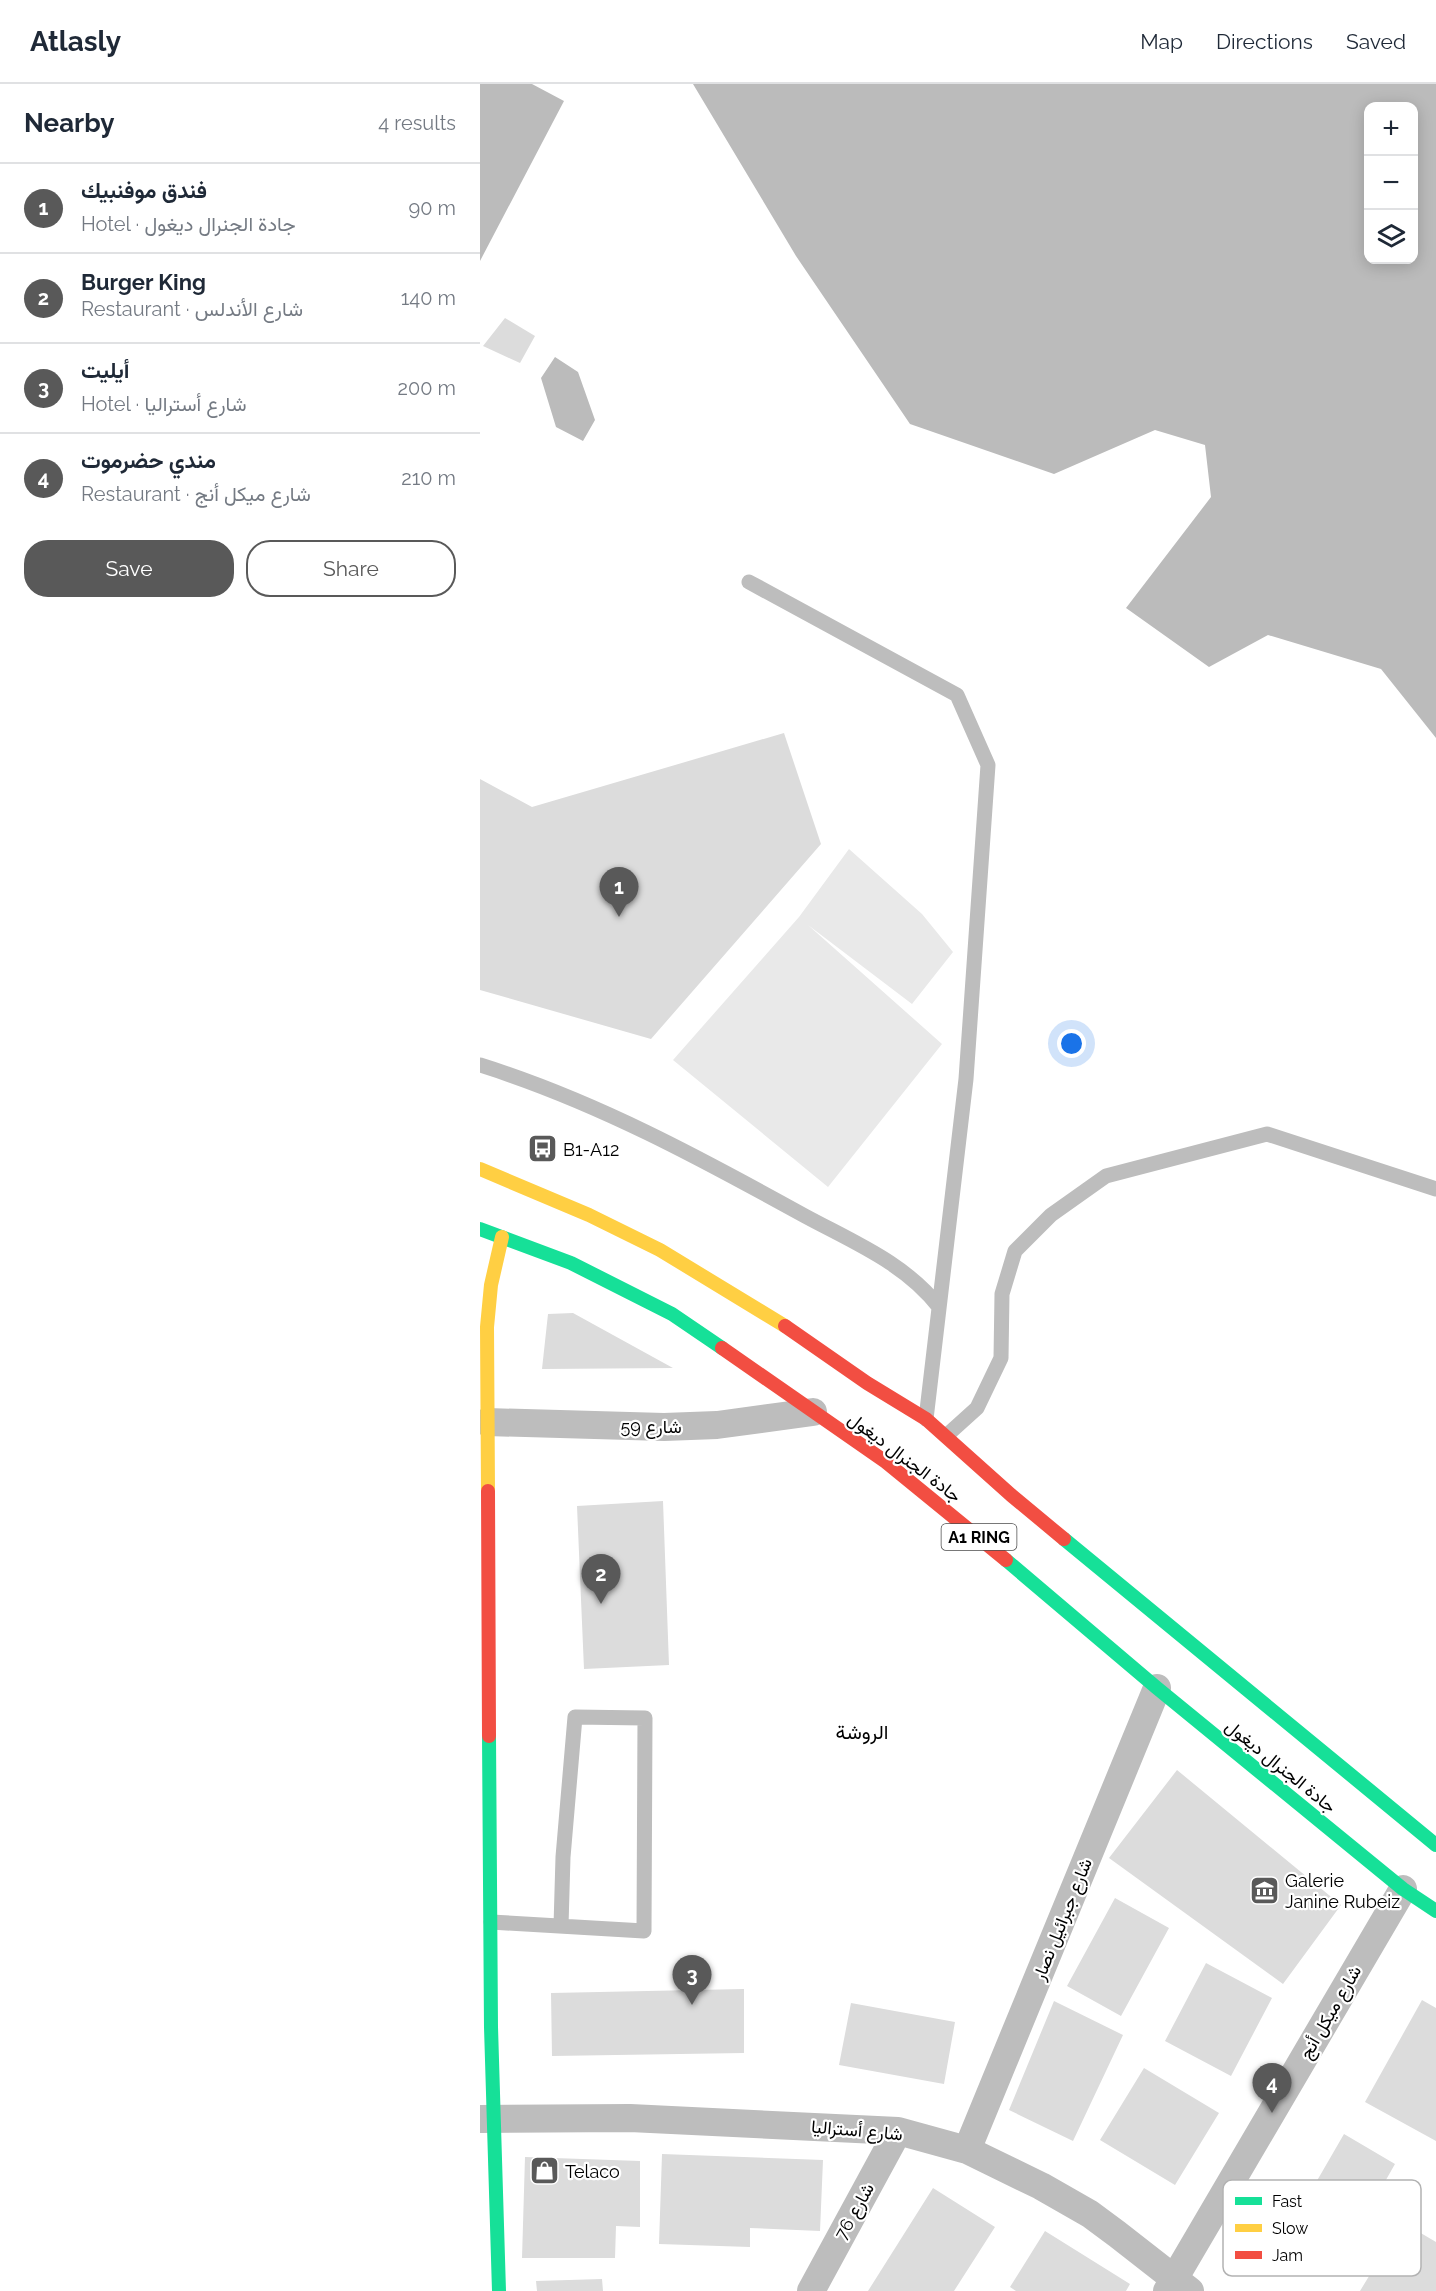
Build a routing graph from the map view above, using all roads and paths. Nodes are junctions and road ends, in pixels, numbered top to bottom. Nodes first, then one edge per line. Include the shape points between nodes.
1 (749, 582) dead end
2 (480, 1065) edge
3 (480, 1168) edge
4 (1436, 1189) edge
5 (480, 1230) edge
6 (502, 1238) junction
7 (939, 1307) junction
8 (813, 1412) junction
9 (926, 1419) junction
10 (487, 1422) junction
11 (946, 1436) junction
12 (484, 1581) edge
13 (1157, 1688) junction
14 (1436, 1845) edge
15 (1403, 1889) junction
16 (1436, 1911) edge
17 (491, 1922) junction
18 (561, 1926) junction
19 (487, 2119) edge
20 (898, 2131) junction
21 (967, 2150) junction
22 (1238, 2180) edge
23 (1223, 2206) edge
24 (1177, 2287) edge
25 (499, 2291) edge
26 (811, 2291) edge

1 - 7 lane via 957,695 987,765 966,1079
2 - 7 lane via 591,1105 693,1154 893,1263 926,1290
3 - 9 main road, جادة الجنرال ديغول / A1 RING via 660,1250 802,1336
4 - 11 lane via 1267,1134 1106,1176 1051,1215 1015,1251 1002,1294 1001,1358 977,1408
5 - 6 main road, جادة الجنرال ديغول / A1 RING
6 - 8 main road, جادة الجنرال ديغول / A1 RING via 571,1263 672,1314
6 - 10 main road via 487,1327
7 - 9 lane
8 - 10 street, شارع 59 via 717,1425 664,1427
8 - 13 main road, جادة الجنرال ديغول / A1 RING via 886,1462 961,1521
9 - 11 main road, جادة الجنرال ديغول / A1 RING
10 - 12 main road
11 - 14 main road, جادة الجنرال ديغول / A1 RING via 1020,1503
12 - 17 main road
13 - 15 main road, جادة الجنرال ديغول / A1 RING
13 - 21 street, شارع جبرائيل نصار
15 - 16 main road, جادة الجنرال ديغول / A1 RING
15 - 22 street, شارع ميكل أنج
17 - 18 lane
17 - 19 main road
18 - 18 lane via 644,1931 645,1718 575,1717
19 - 20 street, شارع أستراليا via 630,2118
19 - 25 main road
20 - 21 street, شارع أستراليا
20 - 26 street, شارع 76
21 - 24 street, شارع أستراليا via 1090,2214
23 - 24 street, شارع ميكل أنج

